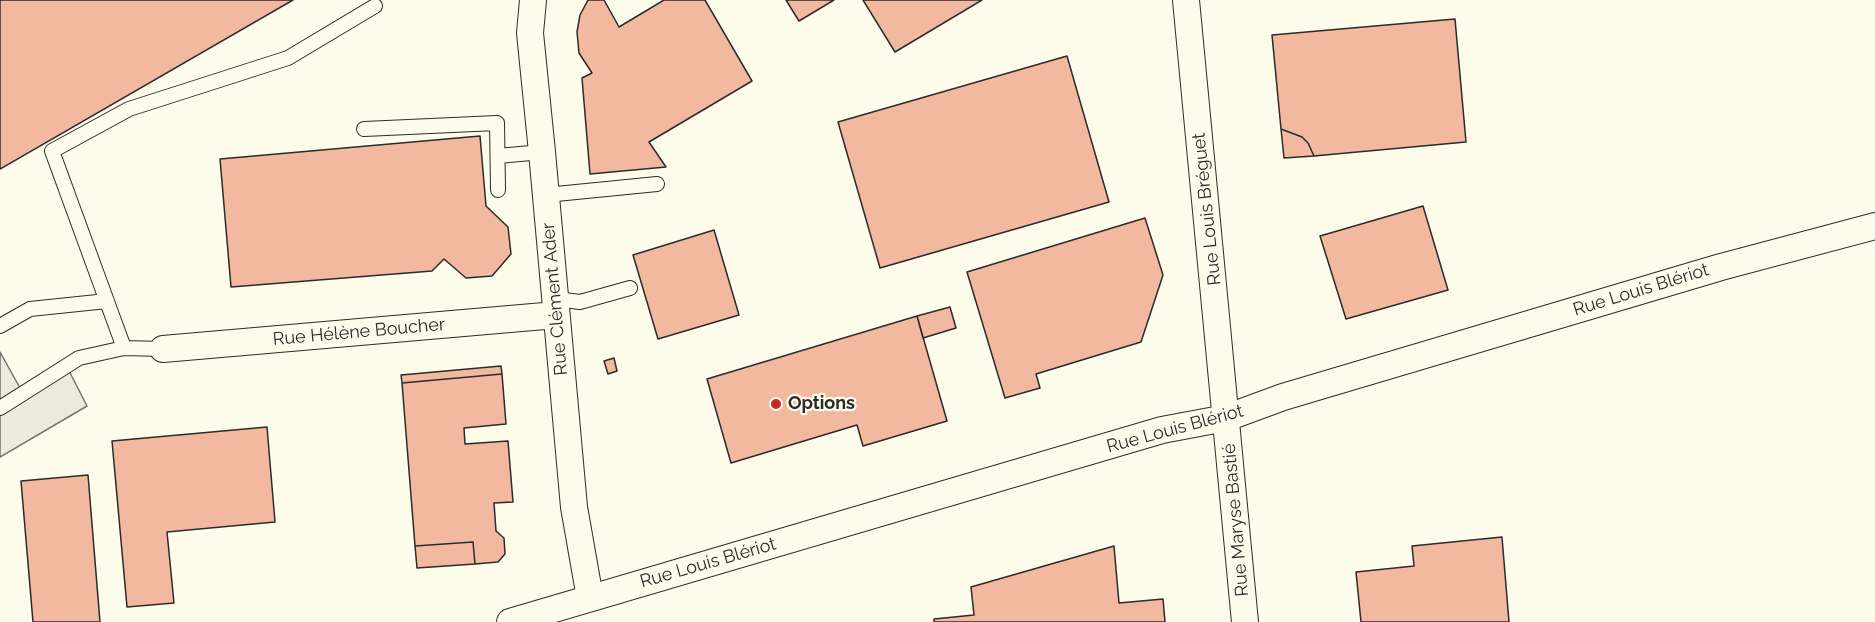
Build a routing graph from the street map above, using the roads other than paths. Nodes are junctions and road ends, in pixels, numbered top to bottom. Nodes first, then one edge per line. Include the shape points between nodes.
1 (533, 0) edge
2 (1186, 0) edge
3 (375, 6) dead end
4 (364, 129) dead end
5 (542, 152) junction
6 (498, 156) junction
7 (657, 184) dead end
8 (498, 190) dead end
9 (546, 195) junction
10 (1875, 226) edge
11 (630, 288) dead end
12 (107, 301) junction
13 (556, 307) junction
14 (0, 326) edge
15 (124, 348) junction
16 (163, 349) joint
17 (0, 408) edge
18 (1226, 418) junction
19 (590, 598) junction
20 (510, 622) edge
21 (1245, 622) edge

1 - 5 street, Rue Clément Ader via 530,33
2 - 18 street, Rue Louis Bréguet
3 - 12 lane via 288,58 129,109 52,151
4 - 6 lane via 497,123
5 - 6 lane
5 - 9 street, Rue Clément Ader
6 - 8 lane
7 - 9 lane
9 - 13 street, Rue Clément Ader
10 - 18 street, Rue Louis Blériot via 1698,273 1284,397
11 - 13 lane
12 - 14 lane via 30,309
12 - 15 lane
13 - 16 street, Rue Hélène Boucher
13 - 19 street, Rue Clément Ader via 574,507
15 - 16 lane
15 - 17 lane via 79,358
18 - 19 street, Rue Louis Blériot via 1162,430
18 - 21 street, Rue Maryse Bastié
19 - 20 street, Rue Louis Blériot

